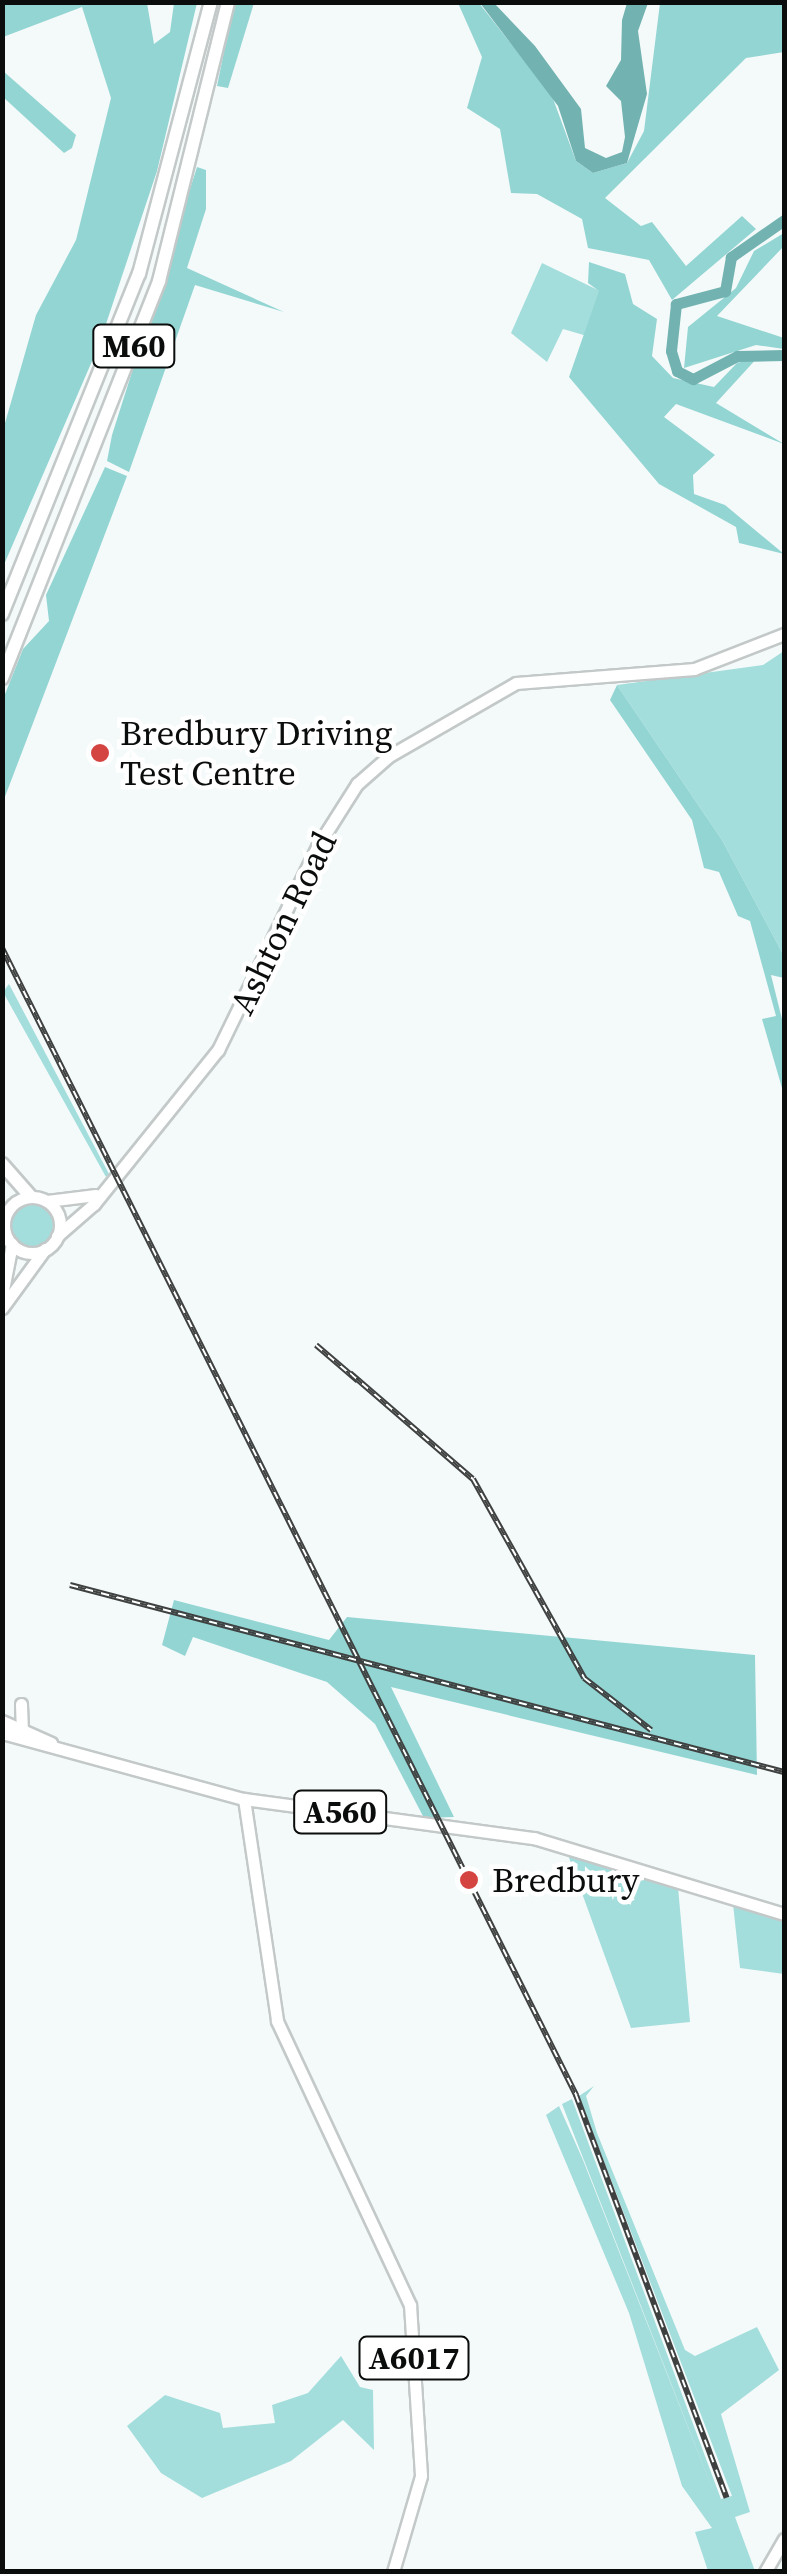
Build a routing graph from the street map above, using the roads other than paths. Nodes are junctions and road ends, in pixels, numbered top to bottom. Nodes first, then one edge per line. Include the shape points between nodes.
1 (211, 2) edge
2 (228, 2) edge
3 (2, 616) edge
4 (784, 634) edge
5 (2, 678) edge
6 (2, 1164) edge
7 (104, 1190) junction
8 (31, 1197) junction
9 (47, 1202) junction
10 (8, 1207) edge
11 (57, 1236) junction
12 (7, 1238) edge
13 (45, 1249) junction
14 (2, 1295) edge
15 (2, 1308) edge
16 (21, 1704) dead end
17 (2, 1722) edge
18 (22, 1728) junction
19 (2, 1733) edge
20 (59, 1748) junction
21 (244, 1799) junction
22 (784, 1914) edge
23 (784, 2539) edge
24 (393, 2572) edge
25 (766, 2572) edge

1 - 3 highway, M60 via 139,274
2 - 5 highway, M60 via 159,281
4 - 7 main road, Ashton Road via 694,669 516,683 389,756 358,784 317,847 218,1050
6 - 8 highway
7 - 9 main road
7 - 11 main road, Ashton Road
8 - 9 main road
8 - 10 main road
9 - 11 main road
10 - 12 main road
11 - 13 main road
12 - 13 main road
12 - 14 main road
13 - 15 main road
16 - 18 main road
17 - 18 main road, A560
18 - 20 main road, A560
19 - 20 main road, A560
20 - 21 main road, A560
21 - 22 main road, A560 via 534,1838
21 - 24 main road, A6017 via 274,2011 410,2305 421,2476
23 - 25 main road

